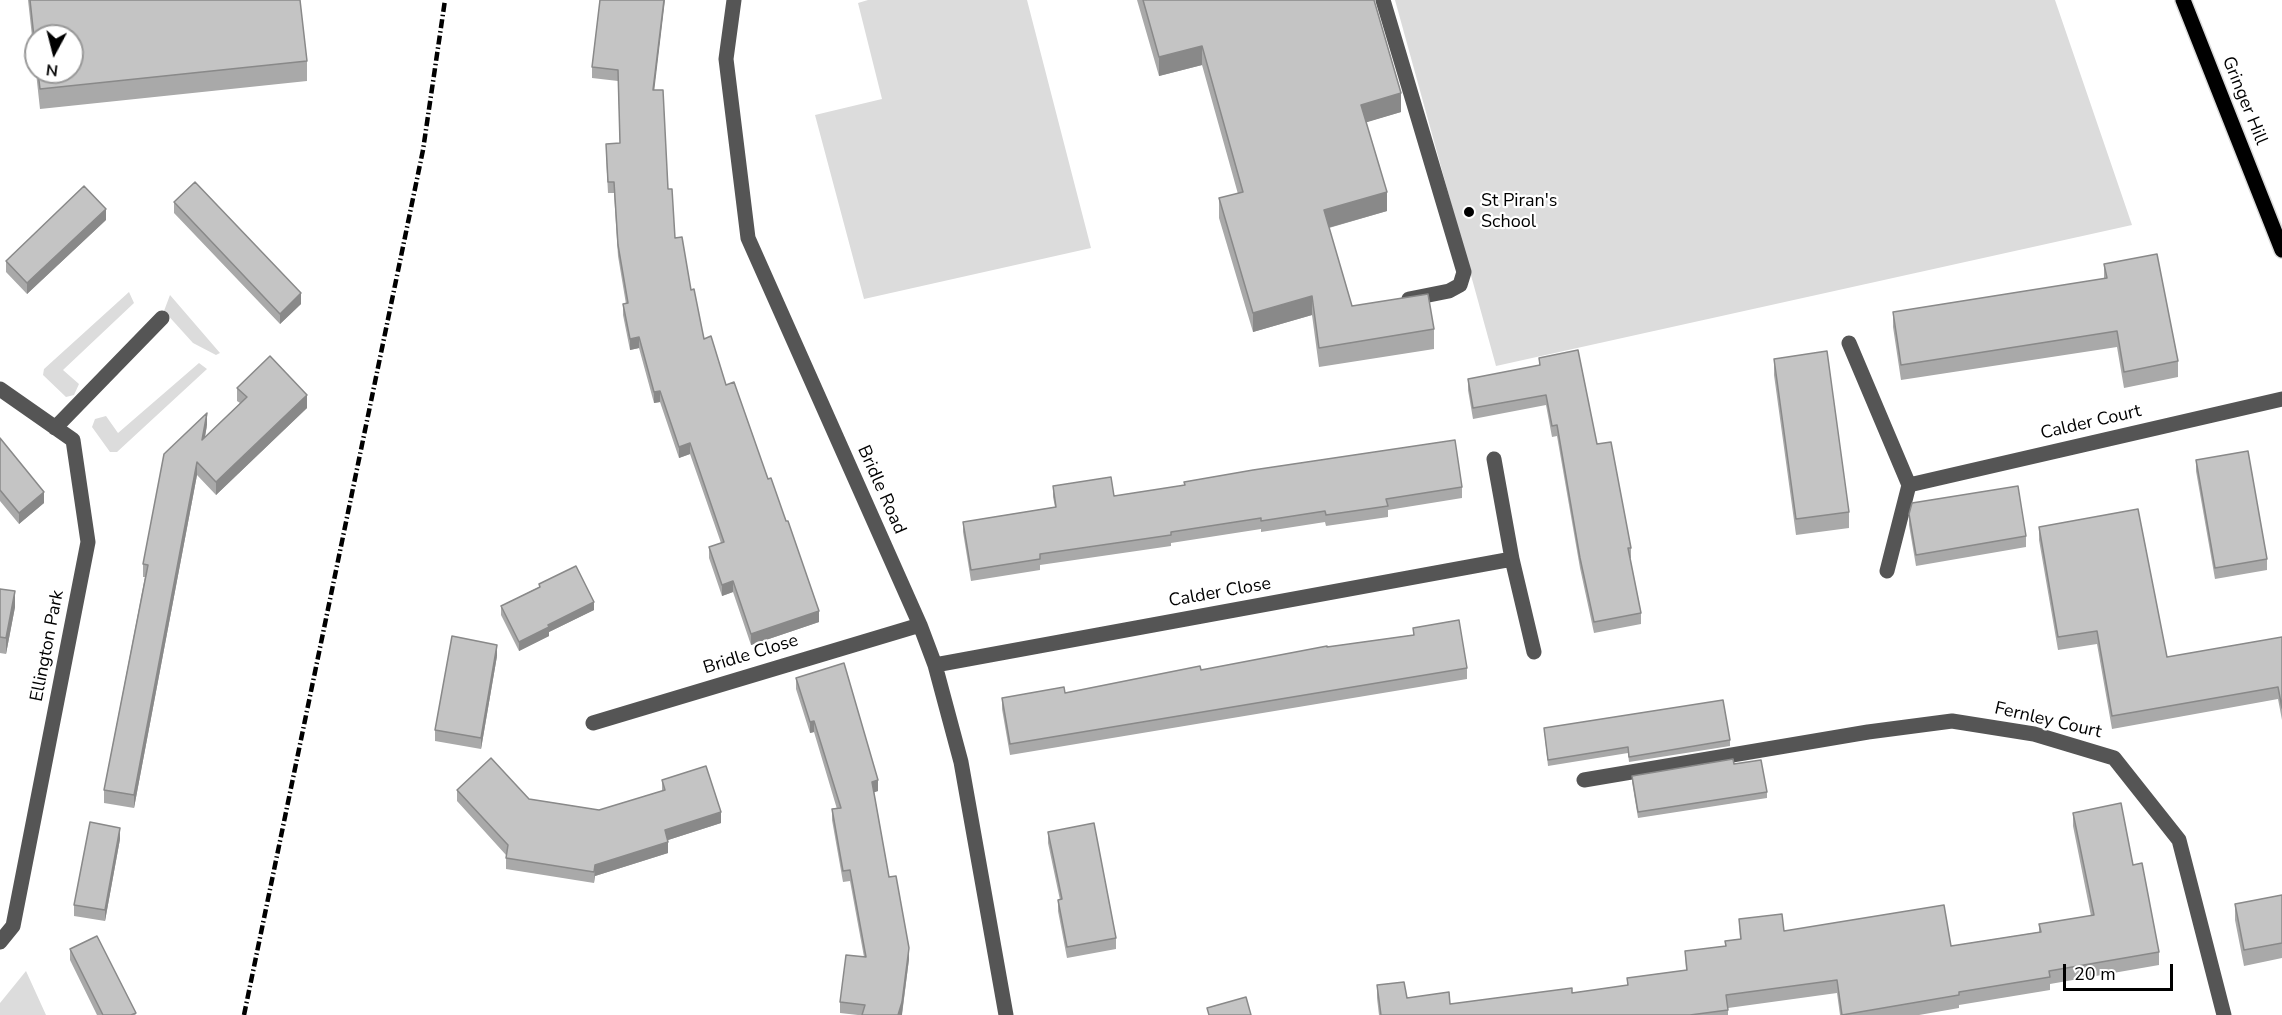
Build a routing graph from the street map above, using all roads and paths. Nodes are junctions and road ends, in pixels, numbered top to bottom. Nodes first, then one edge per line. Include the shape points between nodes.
1 (734, 0) edge
2 (1383, 0) edge
3 (2183, 0) edge
4 (2282, 250) edge
5 (1397, 302) edge
6 (162, 318) dead end
7 (1849, 343) dead end
8 (0, 389) edge
9 (2282, 399) edge
10 (55, 428) junction
11 (1494, 459) dead end
12 (1909, 485) junction
13 (1512, 560) junction
14 (1887, 571) dead end
15 (920, 625) junction
16 (1534, 652) dead end
17 (934, 665) junction
18 (593, 723) dead end
19 (1584, 780) dead end
20 (0, 942) edge
21 (1004, 1007) edge
22 (997, 1015) edge
23 (2224, 1015) edge

1 - 15 street, Bridle Road via 726,59 748,238
2 - 5 street via 1464,272 1460,285 1449,291
3 - 4 main road, Gringer Hill
6 - 10 street
7 - 12 street
8 - 10 street, Ellington Park
9 - 12 street, Calder Court
10 - 20 street, Ellington Park via 73,440 88,542 13,926
11 - 13 street
12 - 14 street
13 - 16 street
13 - 17 street, Calder Close
15 - 17 street, Bridle Road
15 - 18 street, Bridle Close
17 - 21 street, Bridle Road via 961,762
19 - 23 street, Fernley Court via 1952,721 2034,734 2114,758 2179,840
21 - 22 street, Bridle Road

